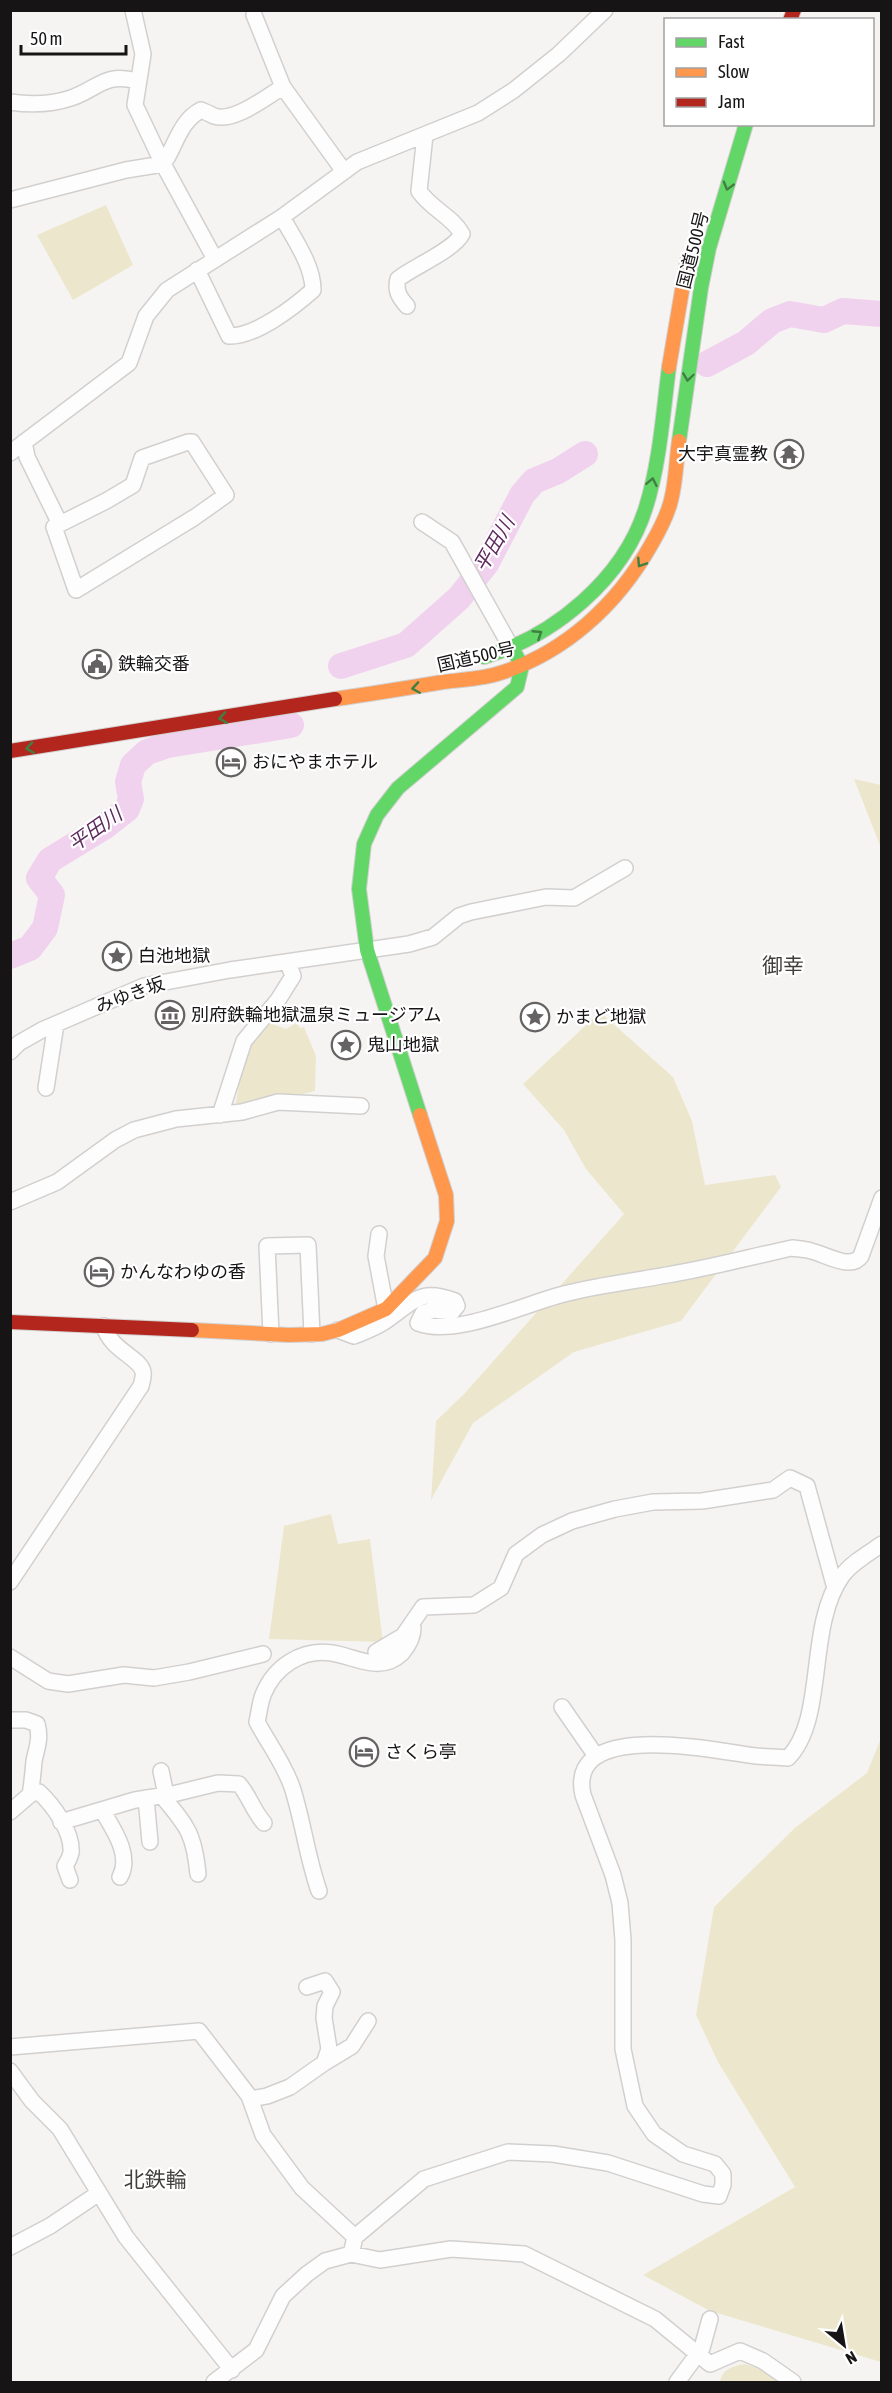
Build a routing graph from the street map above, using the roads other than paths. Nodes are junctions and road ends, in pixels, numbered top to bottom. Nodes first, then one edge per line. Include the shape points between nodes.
1 (133, 10) edge
2 (605, 10) edge
3 (254, 15) dead end
4 (137, 81) junction
5 (283, 87) junction
6 (10, 102) edge
7 (745, 126) edge
8 (425, 135) junction
9 (162, 163) junction
10 (343, 170) junction
11 (10, 200) edge
12 (282, 217) junction
13 (692, 244) dead end
14 (214, 259) junction
15 (197, 270) junction
16 (407, 306) dead end
17 (24, 442) junction
18 (10, 453) edge
19 (422, 522) dead end
20 (60, 524) junction
21 (599, 617) junction
22 (512, 649) junction
23 (473, 659) dead end
24 (522, 666) junction
25 (517, 687) junction
26 (10, 752) edge
27 (625, 868) dead end
28 (367, 950) junction
29 (288, 963) junction
30 (56, 1024) junction
31 (10, 1052) edge
32 (46, 1088) dead end
33 (361, 1106) dead end
34 (220, 1115) junction
35 (882, 1198) edge
36 (10, 1202) edge
37 (379, 1234) dead end
38 (386, 1309) junction
39 (10, 1322) edge
40 (104, 1326) junction
41 (338, 1330) junction
42 (270, 1334) junction
43 (312, 1334) junction
44 (882, 1544) edge
45 (10, 1582) edge
46 (836, 1588) junction
47 (413, 1622) junction
48 (376, 1652) dead end
49 (263, 1654) dead end
50 (10, 1657) edge
51 (562, 1707) dead end
52 (10, 1720) edge
53 (596, 1756) junction
54 (161, 1771) dead end
55 (30, 1795) junction
56 (164, 1795) junction
57 (146, 1798) junction
58 (102, 1810) junction
59 (10, 1812) edge
60 (62, 1822) junction
61 (264, 1823) dead end
62 (150, 1842) dead end
63 (198, 1874) dead end
64 (120, 1877) dead end
65 (70, 1880) dead end
66 (319, 1890) dead end
67 (307, 1987) dead end
68 (368, 2021) dead end
69 (10, 2048) edge
70 (324, 2063) junction
71 (10, 2071) edge
72 (251, 2099) junction
73 (99, 2193) junction
74 (355, 2237) junction
75 (10, 2247) edge
76 (351, 2254) junction
77 (710, 2319) dead end
78 (698, 2354) junction
79 (237, 2373) edge
80 (214, 2382) edge
81 (677, 2382) edge
82 (793, 2382) edge

1 - 4 street via 143,54
2 - 8 street via 514,90 478,113
3 - 5 street
4 - 6 street via 125,78 100,82 58,101
4 - 9 street via 135,105
5 - 9 street via 241,113 223,117 201,110 193,114
5 - 10 street
7 -> 21 main road, 国道500号 via 701,288 670,504 641,565
8 - 10 street
8 - 16 street via 419,191 462,234 439,254 398,279 399,296
9 - 11 street
9 - 14 street
10 - 12 street
12 - 14 street
12 - 15 street via 308,267 314,290 275,318 248,332 229,336
22 -> 13 main road, 国道500号 via 581,602 613,569 646,510 678,306
14 - 15 street
15 - 17 street via 167,290 146,316 129,363
17 - 18 street
17 - 20 street via 27,457
19 - 22 street via 452,542
20 - 20 street via 54,527 76,590 226,495 192,442 188,442 142,458 133,485
21 - 24 main road, 国道500号 via 572,639
21 - 25 street via 574,646
22 - 23 main road, 国道500号
22 - 24 main road
24 - 25 main road
24 -> 26 main road, 国道500号 via 474,679
25 - 28 main road via 403,783 369,828 358,885
27 - 28 street, みゆき坂 via 574,898 546,897 471,912 459,916 433,937
28 - 29 street, みゆき坂
28 - 38 main road via 446,1195 447,1212 435,1258
29 - 30 street, みゆき坂 via 159,982
29 - 34 street via 293,976 244,1041
30 - 31 street, みゆき坂 via 19,1043
30 - 32 street
33 - 34 street via 278,1102
34 - 36 street via 176,1119 134,1130 57,1182
35 - 41 street via 861,1256 854,1262 792,1248 567,1293 473,1322 446,1326 418,1323 423,1313 452,1312 457,1306 455,1301 438,1294 422,1296 384,1322 354,1336
37 - 38 street via 376,1256
38 - 41 main road
39 - 40 main road
40 - 42 main road
40 - 45 street via 110,1341 140,1364 141,1386
41 - 43 main road
42 - 43 main road
42 - 43 street via 267,1246 292,1244 308,1245
44 - 46 street via 844,1574
46 - 47 street via 807,1486 790,1478 773,1490 702,1501 653,1502 572,1521 516,1554 501,1588 474,1605 423,1607
46 - 53 street via 823,1622 807,1725 798,1747 788,1758 637,1744
47 - 48 street via 403,1636
47 - 66 street via 409,1644 394,1660 367,1664 333,1653 307,1653 273,1676 263,1695 257,1722 292,1788
49 - 50 street via 154,1678 124,1675 68,1684 48,1681
51 - 53 street
52 - 55 street via 37,1724 39,1746
53 - 74 street via 587,1764 581,1785 620,1903 623,2049 635,2106 654,2134 683,2154 715,2164 723,2174 718,2196 608,2163 508,2152 424,2179
54 - 56 street
55 - 59 street
55 - 60 street via 39,1792 55,1807
56 - 57 street
56 - 61 street via 218,1783 239,1784
56 - 63 street via 188,1827
57 - 58 street
57 - 62 street
58 - 60 street
58 - 64 street via 120,1843 124,1869
60 - 65 street via 71,1854 65,1866
67 - 70 street via 325,1981 332,1992 325,2006 329,2049
68 - 70 street via 352,2046
69 - 72 street via 199,2031
70 - 72 street via 290,2087
71 - 73 street via 60,2129
72 - 74 street via 263,2134 302,2188
73 - 75 street
73 - 79 street via 126,2237
74 - 76 street
76 - 78 street via 380,2260 451,2249 524,2253 655,2319
76 - 79 street via 325,2261 283,2296 256,2350
77 - 78 street
78 - 81 street
78 - 82 street via 711,2364 740,2351
79 - 80 street

